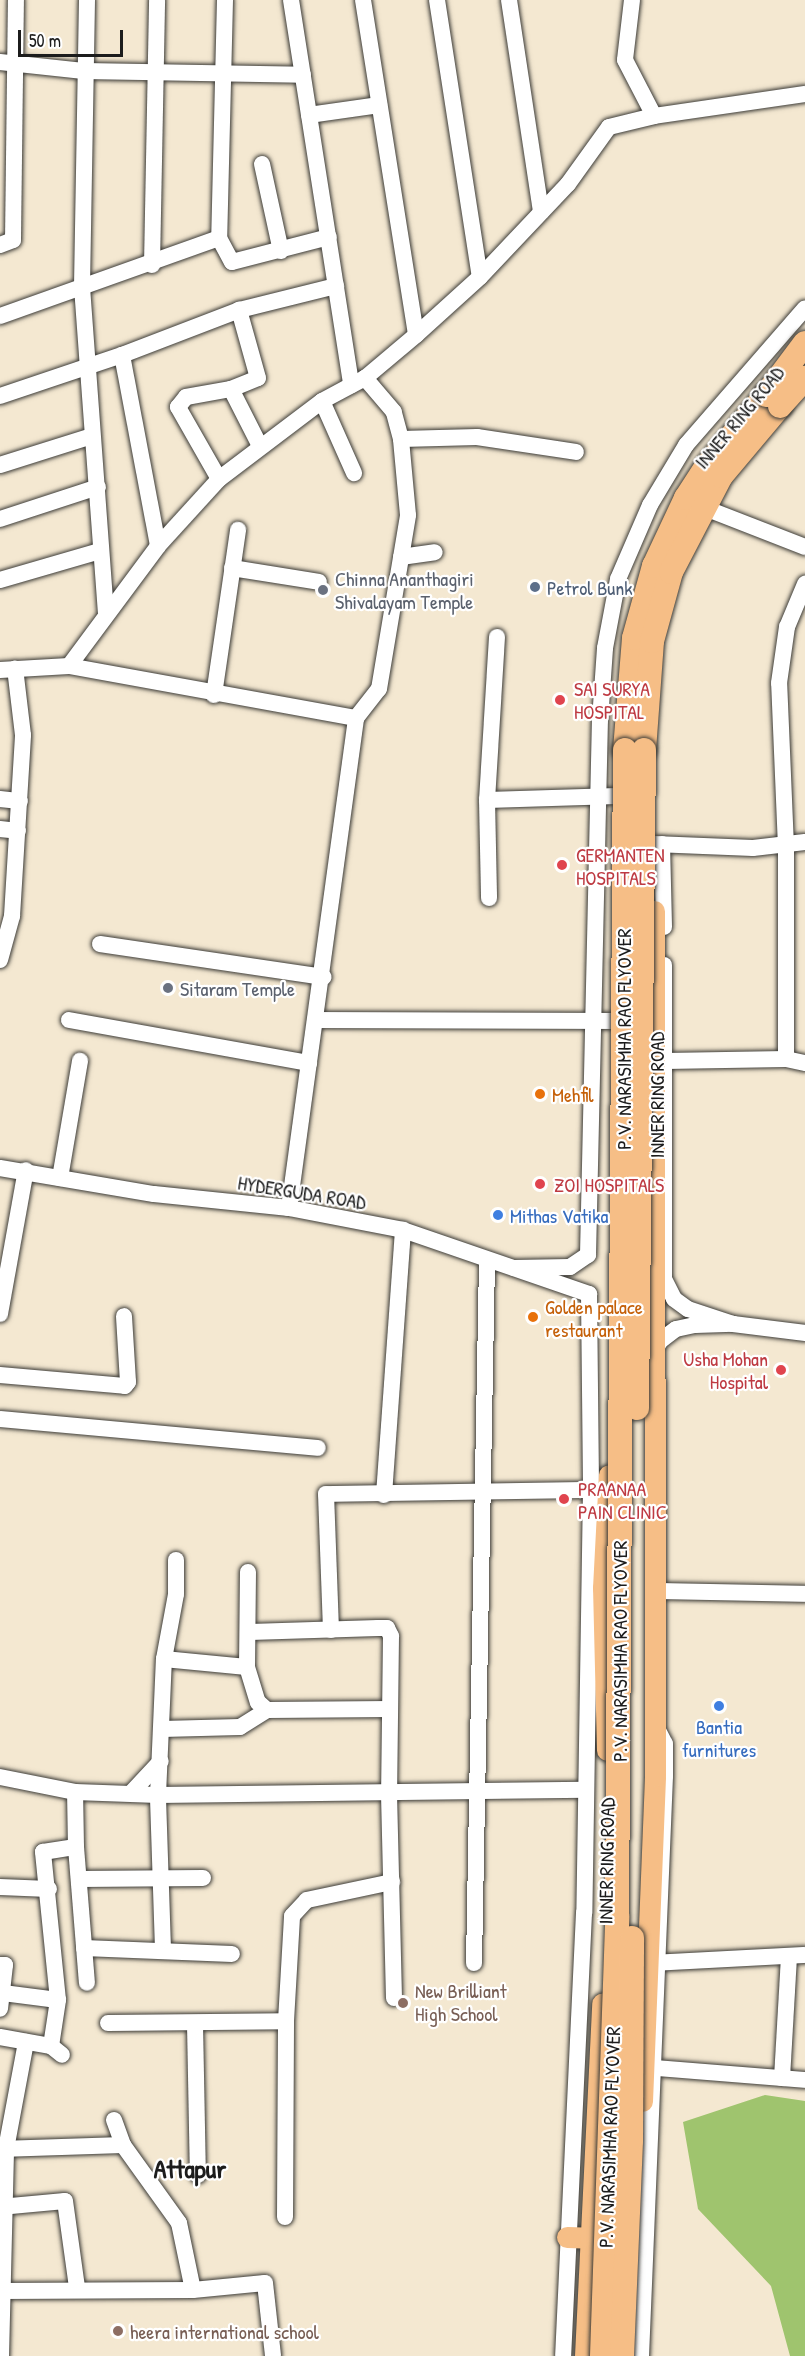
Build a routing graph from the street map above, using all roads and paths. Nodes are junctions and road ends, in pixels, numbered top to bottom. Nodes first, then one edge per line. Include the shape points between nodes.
1 (16, 0) edge
2 (87, 0) edge
3 (157, 0) edge
4 (225, 0) edge
5 (291, 0) edge
6 (363, 0) edge
7 (437, 0) edge
8 (509, 0) edge
9 (632, 0) edge
10 (7, 62) edge
11 (84, 71) junction
12 (225, 71) junction
13 (155, 73) junction
14 (303, 75) junction
15 (805, 94) edge
16 (379, 105) junction
17 (309, 115) junction
18 (654, 116) junction
19 (262, 164) dead end
20 (541, 212) junction
21 (329, 237) junction
22 (219, 238) junction
23 (0, 245) edge
24 (281, 250) junction
25 (152, 265) junction
26 (480, 277) junction
27 (336, 286) junction
28 (82, 287) junction
29 (805, 308) edge
30 (239, 310) junction
31 (0, 316) edge
32 (416, 335) junction
33 (805, 343) edge
34 (805, 352) edge
35 (122, 355) junction
36 (88, 366) junction
37 (358, 381) junction
38 (805, 381) edge
39 (231, 389) junction
40 (0, 396) edge
41 (772, 399) junction
42 (322, 400) junction
43 (92, 436) junction
44 (401, 439) junction
45 (260, 446) junction
46 (576, 452) dead end
47 (0, 465) edge
48 (354, 473) dead end
49 (219, 478) junction
50 (98, 487) junction
51 (705, 508) junction
52 (0, 519) edge
53 (238, 530) dead end
54 (158, 546) junction
55 (805, 547) edge
56 (100, 551) junction
57 (435, 552) dead end
58 (401, 557) junction
59 (232, 568) junction
60 (0, 580) edge
61 (319, 582) dead end
62 (805, 584) edge
63 (106, 612) junction
64 (497, 637) dead end
65 (69, 666) junction
66 (8, 669) edge
67 (214, 695) junction
68 (356, 718) junction
69 (608, 796) junction
70 (0, 799) edge
71 (487, 800) junction
72 (20, 801) junction
73 (0, 829) edge
74 (18, 831) junction
75 (805, 842) edge
76 (657, 844) junction
77 (786, 847) junction
78 (489, 898) dead end
79 (100, 944) dead end
80 (0, 960) edge
81 (324, 978) junction
82 (69, 1020) dead end
83 (316, 1020) junction
84 (603, 1022) junction
85 (786, 1059) junction
86 (80, 1061) dead end
87 (665, 1061) junction
88 (309, 1063) junction
89 (805, 1063) edge
90 (0, 1168) edge
91 (26, 1170) junction
92 (60, 1178) junction
93 (289, 1208) junction
94 (403, 1230) junction
95 (487, 1262) junction
96 (510, 1269) junction
97 (0, 1314) edge
98 (124, 1316) dead end
99 (733, 1324) junction
100 (805, 1333) edge
101 (654, 1352) junction
102 (0, 1375) edge
103 (0, 1419) edge
104 (318, 1448) dead end
105 (591, 1490) junction
106 (481, 1491) junction
107 (384, 1495) junction
108 (176, 1560) dead end
109 (248, 1572) dead end
110 (654, 1591) junction
111 (805, 1594) edge
112 (331, 1630) junction
113 (250, 1632) junction
114 (164, 1659) junction
115 (248, 1666) junction
116 (390, 1709) junction
117 (267, 1710) junction
118 (162, 1729) junction
119 (161, 1761) junction
120 (0, 1777) edge
121 (586, 1791) junction
122 (75, 1792) junction
123 (132, 1792) junction
124 (389, 1794) junction
125 (478, 1794) junction
126 (158, 1795) junction
127 (76, 1847) junction
128 (202, 1878) dead end
129 (79, 1879) junction
130 (160, 1880) junction
131 (392, 1882) junction
132 (0, 1887) edge
133 (49, 1889) junction
134 (84, 1947) junction
135 (163, 1950) junction
136 (232, 1954) dead end
137 (797, 1956) edge
138 (605, 1959) junction
139 (474, 1963) dead end
140 (653, 1963) junction
141 (0, 1965) edge
142 (87, 1983) dead end
143 (394, 1998) dead end
144 (58, 2000) junction
145 (1, 2001) edge
146 (286, 2021) junction
147 (108, 2023) dead end
148 (195, 2024) junction
149 (0, 2037) edge
150 (26, 2042) junction
151 (648, 2068) junction
152 (782, 2078) junction
153 (805, 2080) edge
154 (114, 2120) dead end
155 (123, 2145) junction
156 (3, 2149) edge
157 (198, 2175) dead end
158 (2, 2206) edge
159 (285, 2217) dead end
160 (567, 2237) junction
161 (590, 2238) junction
162 (77, 2288) junction
163 (193, 2290) junction
164 (1, 2291) edge
165 (1, 2356) edge
166 (273, 2356) edge
167 (563, 2356) edge
168 (585, 2356) edge
169 (602, 2356) edge
170 (622, 2356) edge
171 (632, 2356) edge
172 (641, 2356) edge

1 - 10 street
2 - 11 street
3 - 13 street
4 - 12 street
5 - 14 street
6 - 16 street
7 - 26 street
8 - 20 street
9 - 18 street via 625,60
10 - 11 street
10 - 23 street via 13,240
11 - 13 street
11 - 28 street
12 - 13 street
12 - 14 street
12 - 22 street
13 - 25 street
14 - 17 street
15 - 18 street
16 - 17 street
16 - 32 street
17 - 21 street
18 - 20 street via 609,127 568,184
19 - 24 street
20 - 26 street
21 - 24 street
21 - 27 street
22 - 24 street via 232,262
22 - 25 street
25 - 28 street
26 - 32 street
27 - 30 street
27 - 37 street
28 - 31 street
28 - 36 street
29 - 69 street via 686,445 650,505 618,579 604,659
30 - 35 street
30 - 39 street via 259,372 257,380
32 - 37 street
33 - 41 highway, bridge
34 - 41 highway, P.V. NARASIMHA RAO FLYOVER, bridge
35 - 36 street
35 - 54 street
36 - 40 street
36 - 43 street
37 - 42 street
37 - 44 street via 394,412
38 - 41 highway, P.V. NARASIMHA RAO FLYOVER, bridge
39 - 45 street
39 - 49 street via 186,397 178,406
41 - 51 main road, INNER RING ROAD
41 - 69 main road, INNER RING ROAD via 698,462 644,563 625,636
41 - 169 highway, P.V. NARASIMHA RAO FLYOVER, bridge via 707,466 668,531 642,602 629,675 617,1916
41 - 170 highway, P.V. NARASIMHA RAO FLYOVER, bridge via 685,539 660,607 647,677 631,2140
42 - 45 street
42 - 48 street
43 - 47 street
43 - 50 street
44 - 46 street via 477,437
44 - 58 street via 408,515
45 - 49 street
49 - 54 street
50 - 52 street
50 - 56 street
51 - 55 street
51 - 76 main road, INNER RING ROAD via 674,573 656,642 647,750
53 - 59 street
54 - 63 street
56 - 60 street
56 - 63 street
57 - 58 street
58 - 68 street via 378,689
59 - 61 street
59 - 67 street
62 - 77 street via 787,627 779,683
63 - 65 street
64 - 71 street
65 - 66 street
65 - 67 street
66 - 72 street via 24,735
67 - 68 street
68 - 81 street
69 - 71 street
69 - 84 main road, INNER RING ROAD
70 - 72 street
71 - 78 street
72 - 74 street
73 - 74 street
74 - 80 street via 12,916
75 - 77 street
76 - 77 street
76 - 87 street
76 - 101 main road, INNER RING ROAD
77 - 85 street
79 - 81 street
81 - 83 street
82 - 88 street
83 - 84 street
83 - 88 street
84 - 96 street via 588,1255 570,1267 537,1265
84 - 138 main road, INNER RING ROAD via 609,1489 603,1587 608,1790
85 - 87 street
85 - 89 street
86 - 92 street
87 - 99 street via 664,1279 674,1299 688,1309
88 - 93 street
90 - 91 street, HYDERGUDA ROAD
91 - 92 street, HYDERGUDA ROAD
91 - 97 street
92 - 93 street, HYDERGUDA ROAD via 154,1194
93 - 94 street, HYDERGUDA ROAD
94 - 95 street, HYDERGUDA ROAD
94 - 107 street
95 - 96 street, HYDERGUDA ROAD
95 - 106 street
96 - 105 street, HYDERGUDA ROAD via 589,1294
98 - 102 street via 128,1382 125,1386
99 - 100 street
99 - 101 street via 675,1329
101 - 110 main road, INNER RING ROAD
103 - 104 street
105 - 106 street
105 - 121 street
106 - 107 street
106 - 125 street
107 - 112 street via 321,1492
108 - 114 street via 176,1594
109 - 113 street
110 - 111 street
110 - 140 main road, INNER RING ROAD
112 - 113 street
112 - 116 street via 387,1628 391,1636
113 - 115 street
114 - 115 street
114 - 118 street
115 - 117 street via 258,1702
116 - 117 street
116 - 124 street
117 - 118 street via 240,1727
118 - 119 street
119 - 123 street
119 - 126 street
120 - 122 street
121 - 125 street
121 - 160 street via 580,2032
122 - 123 street
122 - 127 street
123 - 126 street
124 - 125 street
124 - 126 street
124 - 131 street
125 - 139 street
126 - 130 street
127 - 129 street
127 - 133 street via 44,1852
128 - 130 street
129 - 130 street
129 - 134 street
130 - 135 street
131 - 143 street
131 - 146 street via 307,1900 292,1916
132 - 133 street
133 - 144 street
134 - 135 street
134 - 142 street
135 - 136 street
137 - 140 street
137 - 152 street
138 - 140 street
138 - 161 main road, INNER RING ROAD
140 - 151 main road, INNER RING ROAD
141 - 145 street via 5,1965
144 - 145 street
144 - 150 street via 57,2050
146 - 148 street
146 - 159 street
147 - 148 street
148 - 157 street
149 - 150 street
150 - 156 street
151 - 152 street
151 - 171 main road, INNER RING ROAD
151 - 172 street
152 - 153 street
154 - 155 street
155 - 156 street
155 - 163 street via 178,2223
156 - 158 street
158 - 162 street via 65,2201
158 - 164 street
160 - 161 main road
160 - 167 street
161 - 168 main road, INNER RING ROAD
162 - 163 street
162 - 164 street
163 - 166 street via 265,2283
164 - 165 street

